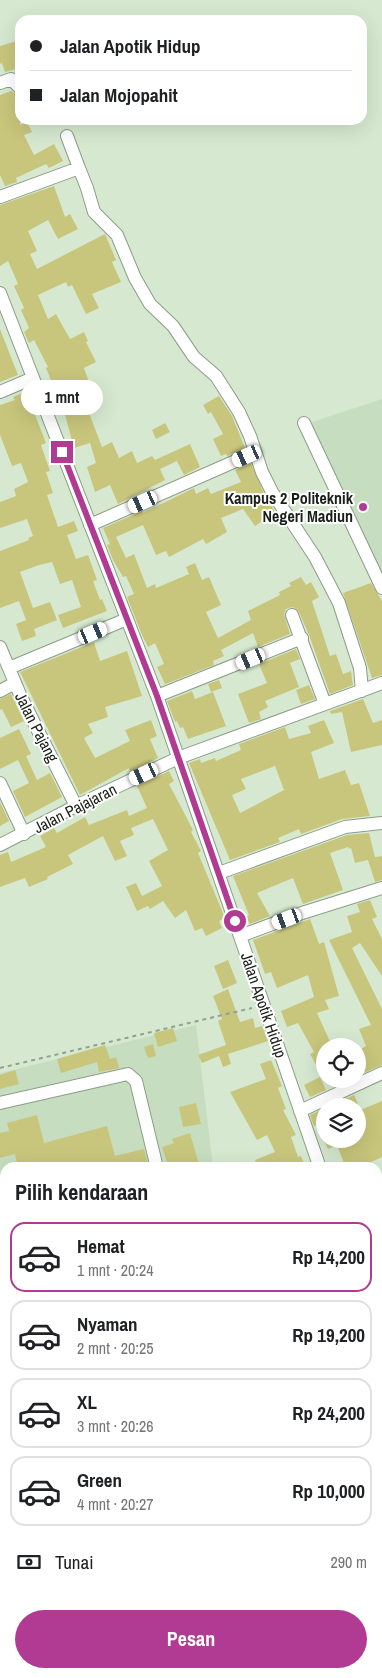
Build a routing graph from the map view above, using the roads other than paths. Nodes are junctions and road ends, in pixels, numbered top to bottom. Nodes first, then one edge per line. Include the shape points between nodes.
1 (0, 82) edge
2 (15, 83) edge
3 (67, 136) dead end
4 (78, 168) junction
5 (0, 197) edge
6 (1, 300) edge
7 (33, 378) junction
8 (0, 392) edge
9 (304, 423) dead end
10 (247, 456) dead end
11 (90, 525) junction
12 (382, 588) edge
13 (292, 615) dead end
14 (127, 619) junction
15 (302, 638) junction
16 (0, 647) edge
17 (9, 668) junction
18 (15, 683) junction
19 (382, 683) edge
20 (0, 691) edge
21 (362, 691) junction
22 (157, 696) junction
23 (325, 704) junction
24 (178, 758) junction
25 (0, 783) edge
26 (76, 806) junction
27 (382, 823) edge
28 (24, 834) junction
29 (0, 845) edge
30 (219, 873) junction
31 (382, 888) edge
32 (240, 936) junction
33 (382, 1073) edge
34 (0, 1103) edge
35 (300, 1111) junction
36 (156, 1162) edge
37 (318, 1162) edge

1 - 2 street via 11,79
3 - 4 street
4 - 5 street
4 - 21 street via 94,212 117,235 134,278 150,304 173,326 194,357 216,376 239,412 269,485 339,603 358,660
6 - 7 street, Jalan Apotik Hidup
7 - 8 street
7 - 11 street, Jalan Apotik Hidup
9 - 12 street
10 - 11 street
11 - 14 street, Jalan Apotik Hidup
13 - 15 street
14 - 17 street
14 - 22 street, Jalan Apotik Hidup
15 - 22 street
15 - 23 street
16 - 17 street, Jalan Pajang
17 - 18 street, Jalan Pajang
18 - 20 street
18 - 26 street, Jalan Pajang
19 - 21 street, Jalan Pajajaran
21 - 23 street, Jalan Pajajaran
22 - 24 street, Jalan Apotik Hidup
23 - 24 street, Jalan Pajajaran
24 - 26 street, Jalan Pajajaran
24 - 30 street, Jalan Apotik Hidup
25 - 28 street
26 - 28 street, Jalan Pajajaran
27 - 30 street via 345,827
28 - 29 street, Jalan Pajajaran
30 - 32 street, Jalan Apotik Hidup
31 - 32 street
32 - 35 street, Jalan Apotik Hidup
33 - 35 street
34 - 36 street via 128,1074 136,1081
35 - 37 street, Jalan Apotik Hidup

